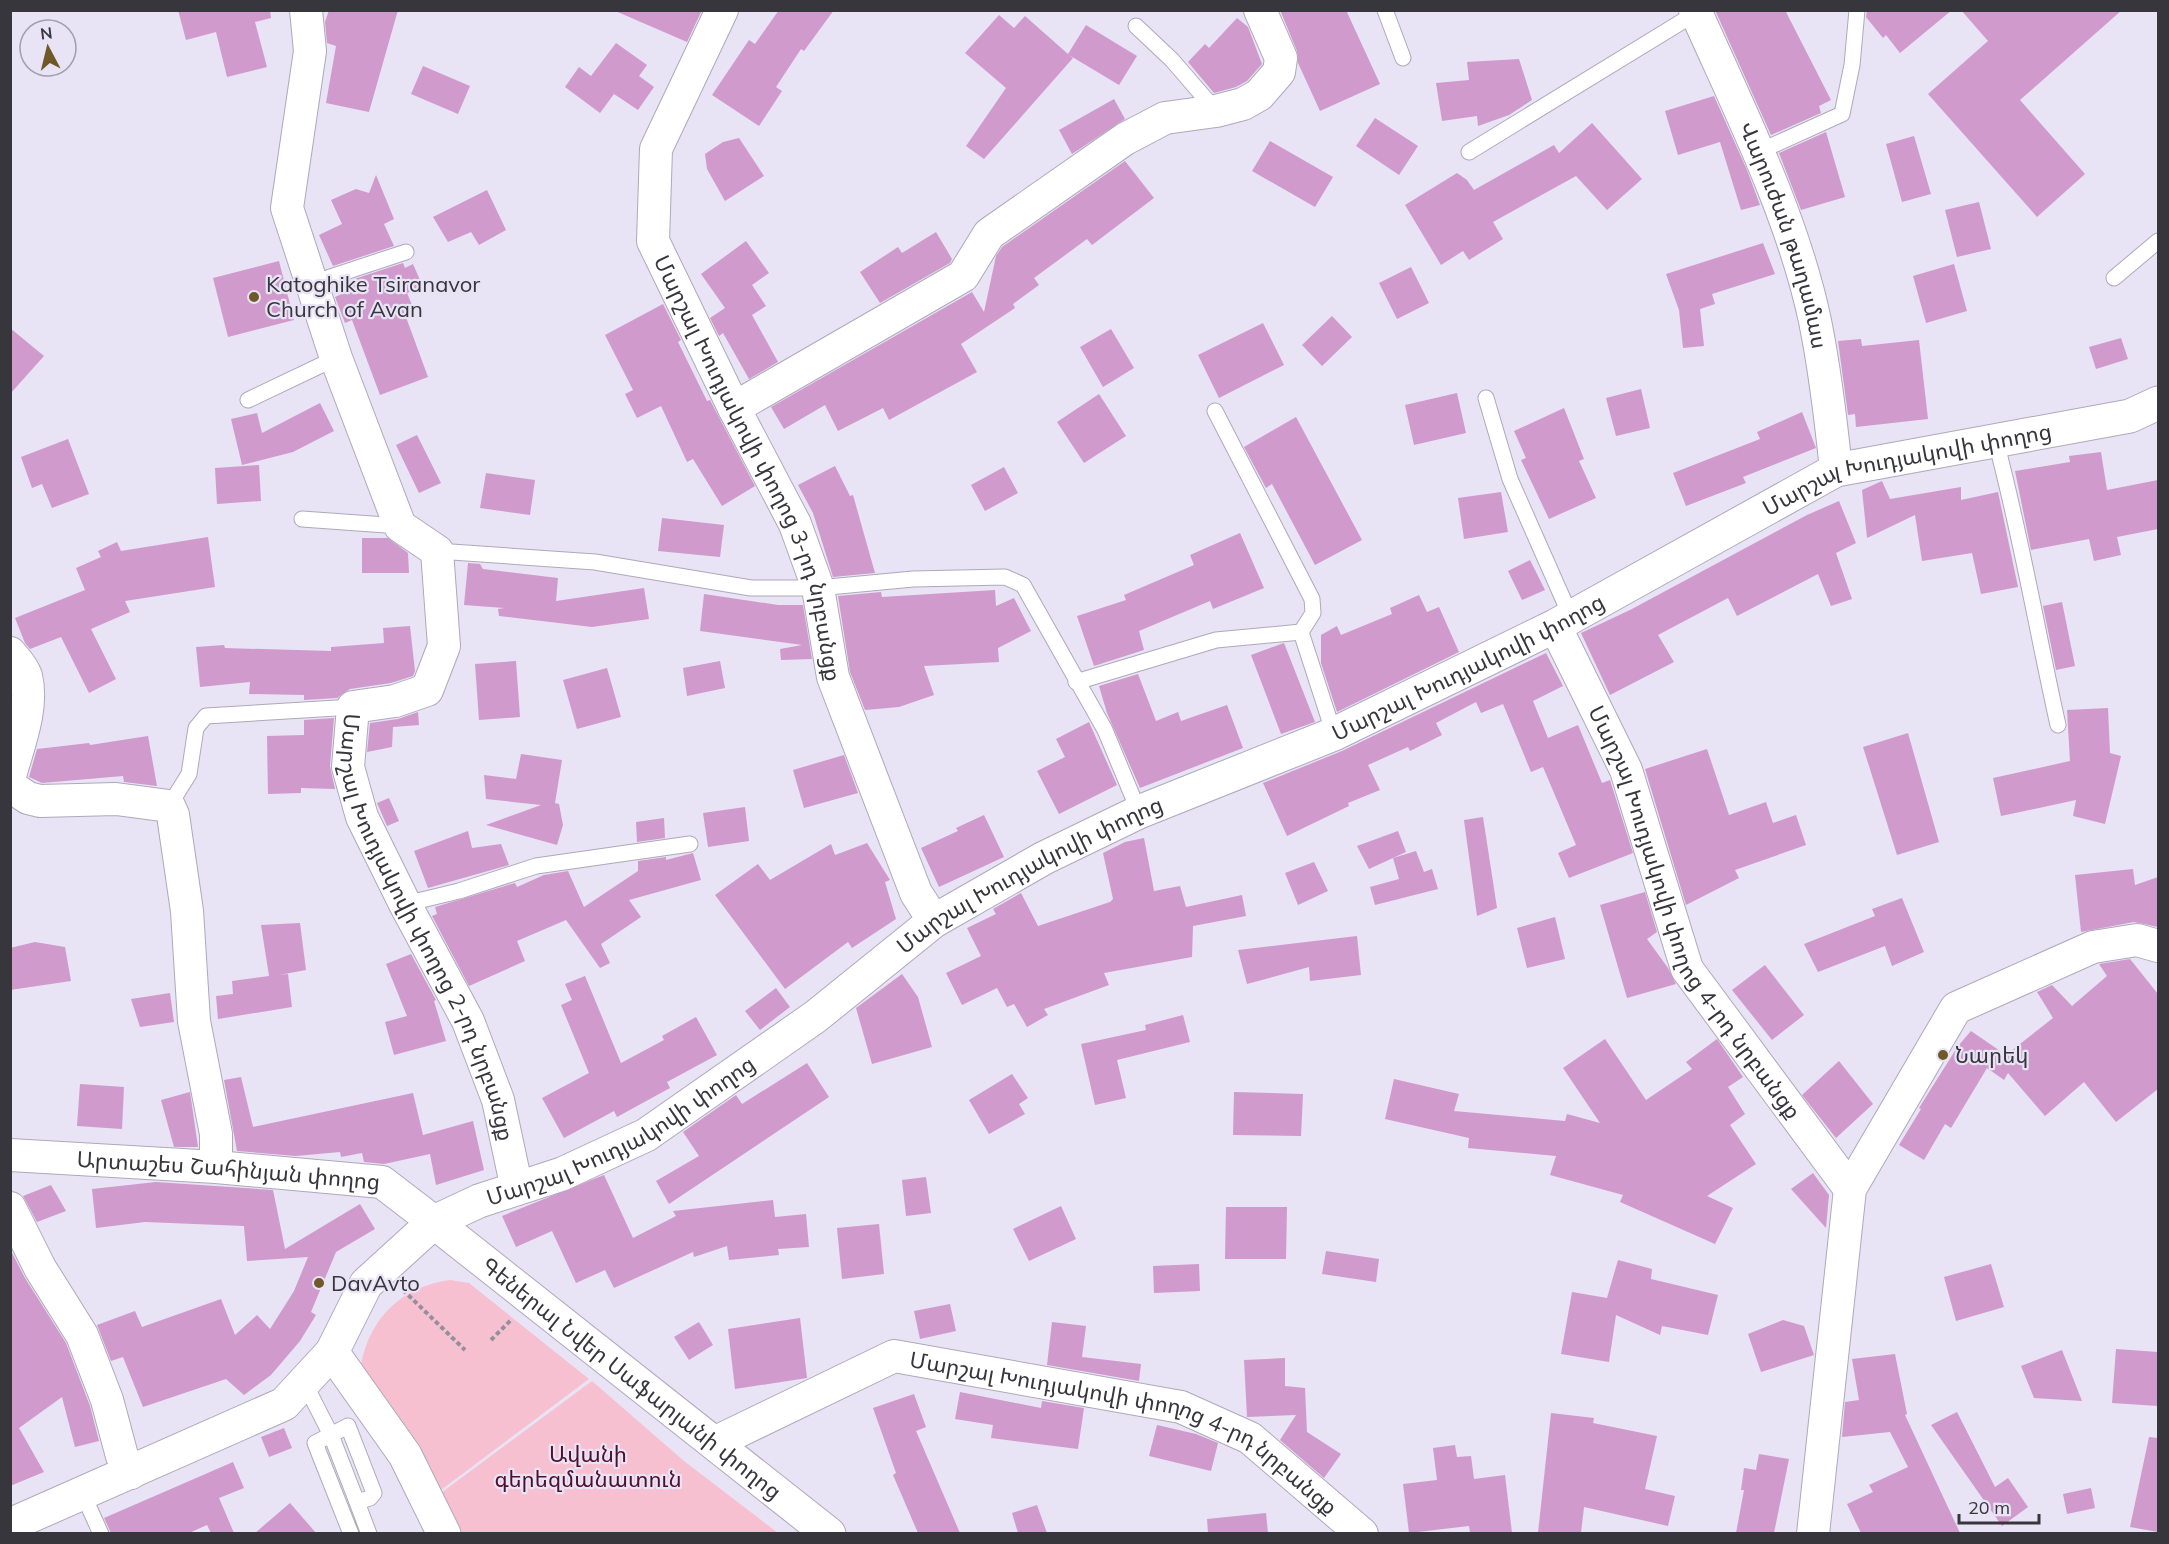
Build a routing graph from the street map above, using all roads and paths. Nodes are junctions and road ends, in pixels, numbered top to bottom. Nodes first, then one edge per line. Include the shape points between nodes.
1 (306, 10) edge
2 (722, 10) edge
3 (1260, 10) edge
4 (1385, 10) edge
5 (1857, 10) edge
6 (1696, 12) edge
7 (1136, 27) dead end
8 (1403, 58) dead end
9 (1216, 111) junction
10 (1469, 152) dead end
11 (1758, 152) junction
12 (2158, 241) edge
13 (406, 252) dead end
14 (2114, 278) dead end
15 (312, 283) junction
16 (336, 358) junction
17 (1486, 398) dead end
18 (248, 400) dead end
19 (2158, 403) edge
20 (734, 408) junction
21 (1215, 411) dead end
22 (1996, 442) junction
23 (1836, 470) junction
24 (302, 519) dead end
25 (400, 526) junction
26 (437, 551) junction
27 (818, 588) junction
28 (1563, 622) junction
29 (1302, 632) junction
30 (10, 653) edge
31 (1076, 682) junction
32 (353, 707) junction
33 (2058, 725) dead end
34 (1334, 734) junction
35 (10, 776) edge
36 (10, 786) edge
37 (169, 806) junction
38 (1139, 812) junction
39 (690, 844) dead end
40 (405, 904) junction
41 (933, 921) junction
42 (2158, 946) edge
43 (10, 1155) edge
44 (216, 1167) junction
45 (518, 1189) junction
46 (1850, 1189) junction
47 (10, 1208) edge
48 (434, 1222) junction
49 (380, 1268) junction
50 (465, 1350) dead end
51 (332, 1352) junction
52 (304, 1382) junction
53 (331, 1435) junction
54 (714, 1443) junction
55 (131, 1473) junction
56 (83, 1494) junction
57 (10, 1525) edge
58 (101, 1533) edge
59 (351, 1533) edge
60 (369, 1533) edge
61 (444, 1533) edge
62 (829, 1533) edge
63 (1362, 1533) edge
64 (1813, 1533) edge

1 - 15 street via 310,51 287,208
2 - 20 street, Մարշալ Խուդյակովի փողոց 3-րդ նրբանցք via 656,149 653,241
3 - 9 street via 1281,58 1279,72 1258,95 1243,104
4 - 8 lane
5 - 11 lane via 1842,114
6 - 10 lane
6 - 11 street, Վարուժան թաղամաս
7 - 9 lane via 1172,60
9 - 20 street via 1165,118 1125,139 989,234 963,276
11 - 23 street, Վարուժան թաղամաս via 1815,320
12 - 14 lane
13 - 15 lane
15 - 16 street
16 - 18 lane
16 - 25 street
17 - 28 lane via 1510,479
19 - 22 street, Մարշալ Խուդյակովի փողոց via 2130,416
20 - 27 street, Մարշալ Խուդյակովի փողոց 3-րդ նրբանցք via 795,524
21 - 29 lane via 1312,600 1312,613
22 - 23 street, Մարշալ Խուդյակովի փողոց
22 - 33 lane
23 - 28 street, Մարշալ Խուդյակովի փողոց
24 - 25 lane
25 - 26 street
26 - 27 lane via 595,562 751,588
26 - 32 street, Մարշալ Խուդյակովի փողոց 2-րդ նրբանցք via 444,646 427,690
27 - 31 lane via 913,579 1005,577 1023,585
27 - 41 street, Մարշալ Խուդյակովի փողոց 3-րդ նրբանցք via 833,678 916,893
28 - 34 street, Մարշալ Խուդյակովի փողոց
28 - 46 street, Մարշալ Խուդյակովի փողոց 4-րդ նրբանցք via 1626,770 1686,969
29 - 31 lane via 1216,640
29 - 34 lane
30 - 35 street via 26,676 27,697 25,722
31 - 38 lane via 1105,730
32 - 37 lane via 206,716 196,728 189,774
32 - 40 street, Մարշալ Խուդյակովի փողոց 2-րդ նրբանցք via 348,767 362,817
34 - 38 street, Մարշալ Խուդյակովի փողոց
36 - 37 street via 40,801 132,799
37 - 44 street via 187,910 194,1021 216,1134
38 - 41 street, Մարշալ Խուդյակովի փողոց via 1044,858
39 - 40 lane via 536,866
40 - 45 street, Մարշալ Խուդյակովի փողոց 2-րդ նրբանցք via 468,1021 498,1100
41 - 45 street, Մարշալ Խուդյակովի փողոց via 815,1017 646,1135 562,1174
42 - 46 street via 2137,940 2093,947 1956,1008
43 - 44 street, Արտաշես Շահինյան փողոց
44 - 48 street, Արտաշես Շահինյան փողոց via 382,1182
45 - 48 street, Մարշալ Խուդյակովի փողոց via 479,1201
46 - 64 street
47 - 55 street via 40,1268 81,1335
48 - 49 street, Մարշալ Խուդյակովի փողոց
48 - 54 street, Գեներալ Նվեր Սաֆարյանի փողոց
49 - 50 path
49 - 51 street, Մարշալ Խուդյակովի փողոց via 366,1284
51 - 52 street, Մարշալ Խուդյակովի փողոց
51 - 61 street via 405,1455
52 - 53 lane
52 - 55 street, Մարշալ Խուդյակովի փողոց via 284,1404
53 - 59 lane via 315,1443
53 - 60 lane via 348,1426 373,1491 373,1497 357,1502
54 - 62 street, Գեներալ Նվեր Սաֆարյանի փողոց
54 - 63 street, Մարշալ Խուդյակովի փողոց 4-րդ նրբանցք via 894,1356 1181,1407 1250,1438
55 - 56 street, Մարշալ Խուդյակովի փողոց
56 - 57 street, Մարշալ Խուդյակովի փողոց
56 - 58 lane

